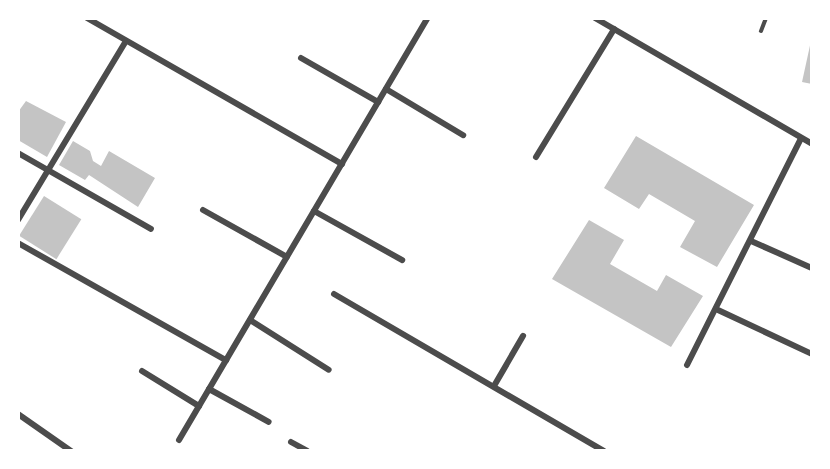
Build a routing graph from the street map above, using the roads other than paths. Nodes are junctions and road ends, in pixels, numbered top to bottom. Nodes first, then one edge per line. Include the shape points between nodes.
1 (87, 18) edge
2 (428, 18) edge
3 (595, 18) edge
4 (766, 18) edge
5 (614, 29) junction
6 (761, 31) dead end
7 (126, 41) junction
8 (301, 58) dead end
9 (386, 89) junction
10 (378, 102) junction
11 (463, 135) dead end
12 (801, 138) junction
13 (812, 144) edge
14 (18, 153) edge
15 (536, 157) dead end
16 (342, 164) junction
17 (48, 170) junction
18 (202, 210) dead end
19 (314, 211) junction
20 (18, 220) edge
21 (151, 229) dead end
22 (751, 241) junction
23 (18, 243) edge
24 (287, 257) junction
25 (402, 260) dead end
26 (812, 268) edge
27 (334, 294) dead end
28 (718, 310) junction
29 (250, 320) junction
30 (523, 336) dead end
31 (812, 354) edge
32 (226, 360) junction
33 (687, 365) dead end
34 (329, 370) dead end
35 (142, 371) dead end
36 (494, 386) junction
37 (209, 389) junction
38 (199, 406) junction
39 (18, 414) edge
40 (269, 422) dead end
41 (179, 440) dead end
42 (291, 442) dead end
43 (71, 451) edge
44 (307, 451) edge
45 (604, 451) edge

1 - 7 street
2 - 9 street
3 - 5 street
4 - 6 lane
5 - 12 street
5 - 15 street
7 - 16 street
7 - 17 street
8 - 10 street
9 - 10 street
9 - 11 street
10 - 16 street
12 - 13 street
12 - 22 street
14 - 17 street
16 - 19 street
17 - 20 street
17 - 21 street
18 - 24 street
19 - 24 street
19 - 25 street
22 - 26 street
22 - 28 street
23 - 32 street
24 - 29 street
27 - 36 street
28 - 31 street
28 - 33 street
29 - 32 street
29 - 34 street
30 - 36 street
32 - 37 street
35 - 38 street
36 - 45 street
37 - 38 street
37 - 40 street
38 - 41 street
39 - 43 street
42 - 44 street

